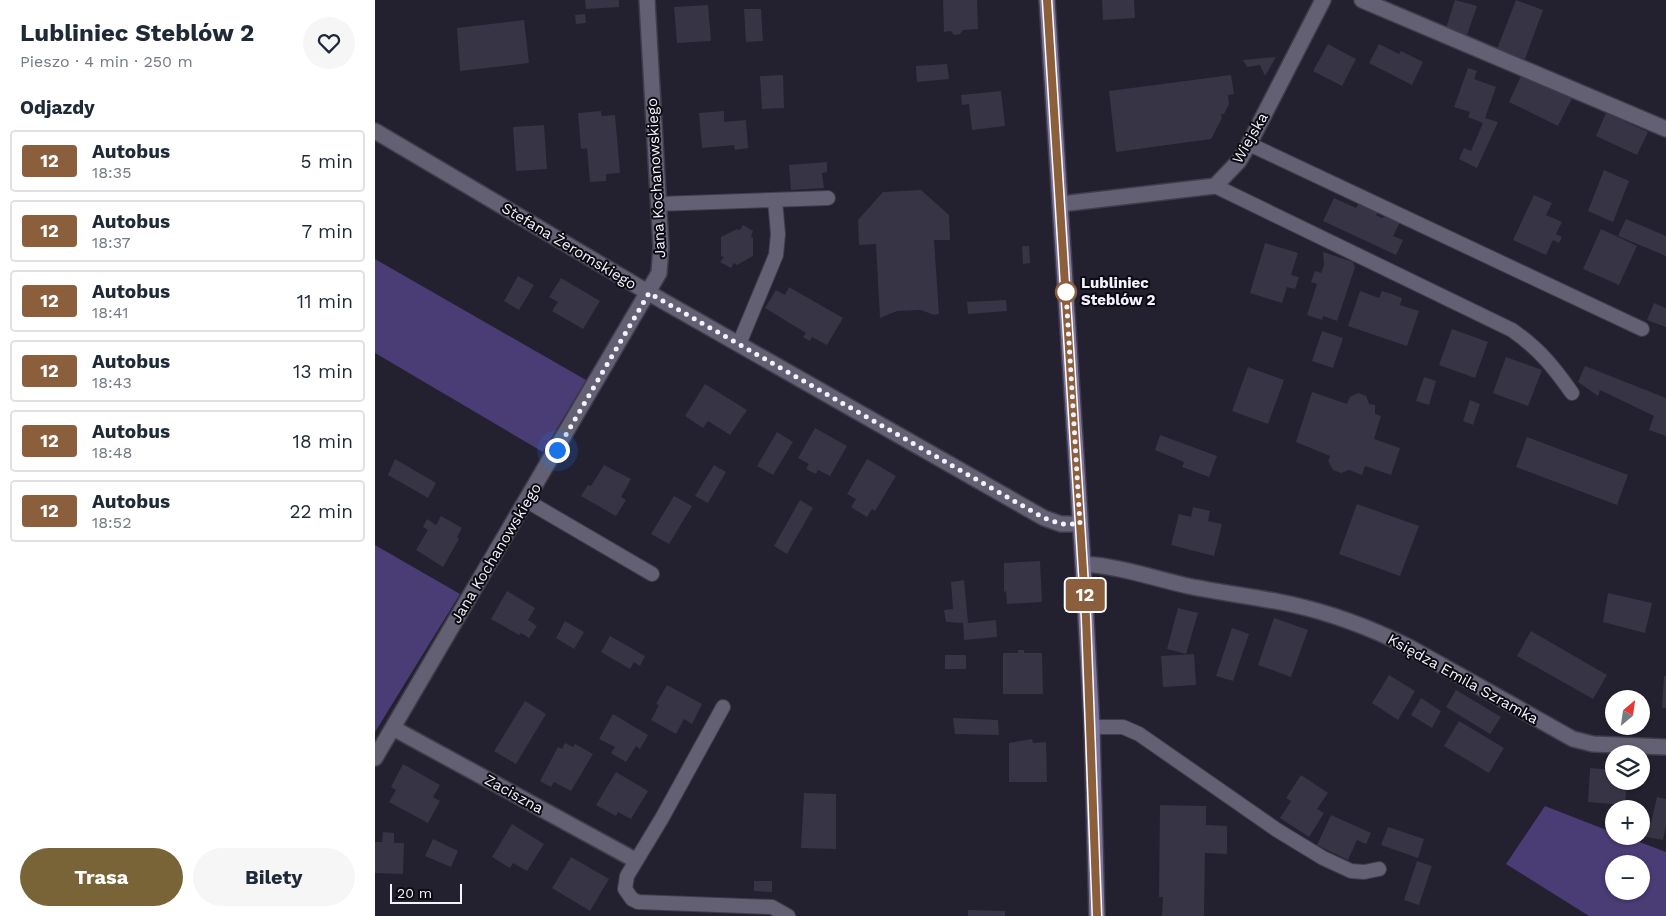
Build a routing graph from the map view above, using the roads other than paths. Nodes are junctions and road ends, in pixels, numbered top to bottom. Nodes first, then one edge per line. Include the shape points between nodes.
1 (647, 0) edge
2 (1047, 0) edge
3 (1323, 0) edge
4 (1362, 0) edge
5 (1666, 129) edge
6 (375, 131) edge
7 (1249, 144) junction
8 (1215, 186) junction
9 (828, 198) dead end
10 (775, 200) junction
11 (658, 204) junction
12 (1061, 204) junction
13 (649, 293) junction
14 (1641, 329) dead end
15 (739, 344) junction
16 (1572, 393) dead end
17 (527, 501) junction
18 (1080, 524) junction
19 (1083, 564) junction
20 (652, 574) dead end
21 (723, 707) dead end
22 (1092, 727) junction
23 (393, 728) junction
24 (1666, 747) edge
25 (375, 758) edge
26 (635, 860) junction
27 (1379, 869) dead end
28 (788, 916) edge
29 (1097, 916) edge

1 - 11 street, Jana Kochanowskiego
2 - 12 street
3 - 7 street, Wiejska
4 - 5 street
6 - 13 street, Stefana Żeromskiego
7 - 8 street, Wiejska via 1239,161
7 - 14 lane
8 - 12 street
8 - 16 lane via 1512,330 1548,359
9 - 10 lane
10 - 11 lane
10 - 15 lane via 776,255
11 - 13 street, Jana Kochanowskiego via 661,260 659,273
12 - 18 street
13 - 15 street, Stefana Żeromskiego
13 - 17 street, Jana Kochanowskiego
15 - 18 street, Stefana Żeromskiego via 1044,518 1061,524
17 - 20 lane
17 - 23 street, Jana Kochanowskiego
18 - 19 street
19 - 22 street
19 - 24 street, Księdza Emila Szramka via 1109,566 1338,617 1409,646 1573,740
21 - 26 lane
22 - 27 lane via 1123,727 1139,734 1277,830 1338,866 1363,872
22 - 29 street
23 - 25 street, Jana Kochanowskiego
23 - 26 street, Zaciszna
26 - 28 lane via 625,889 632,900 772,907

